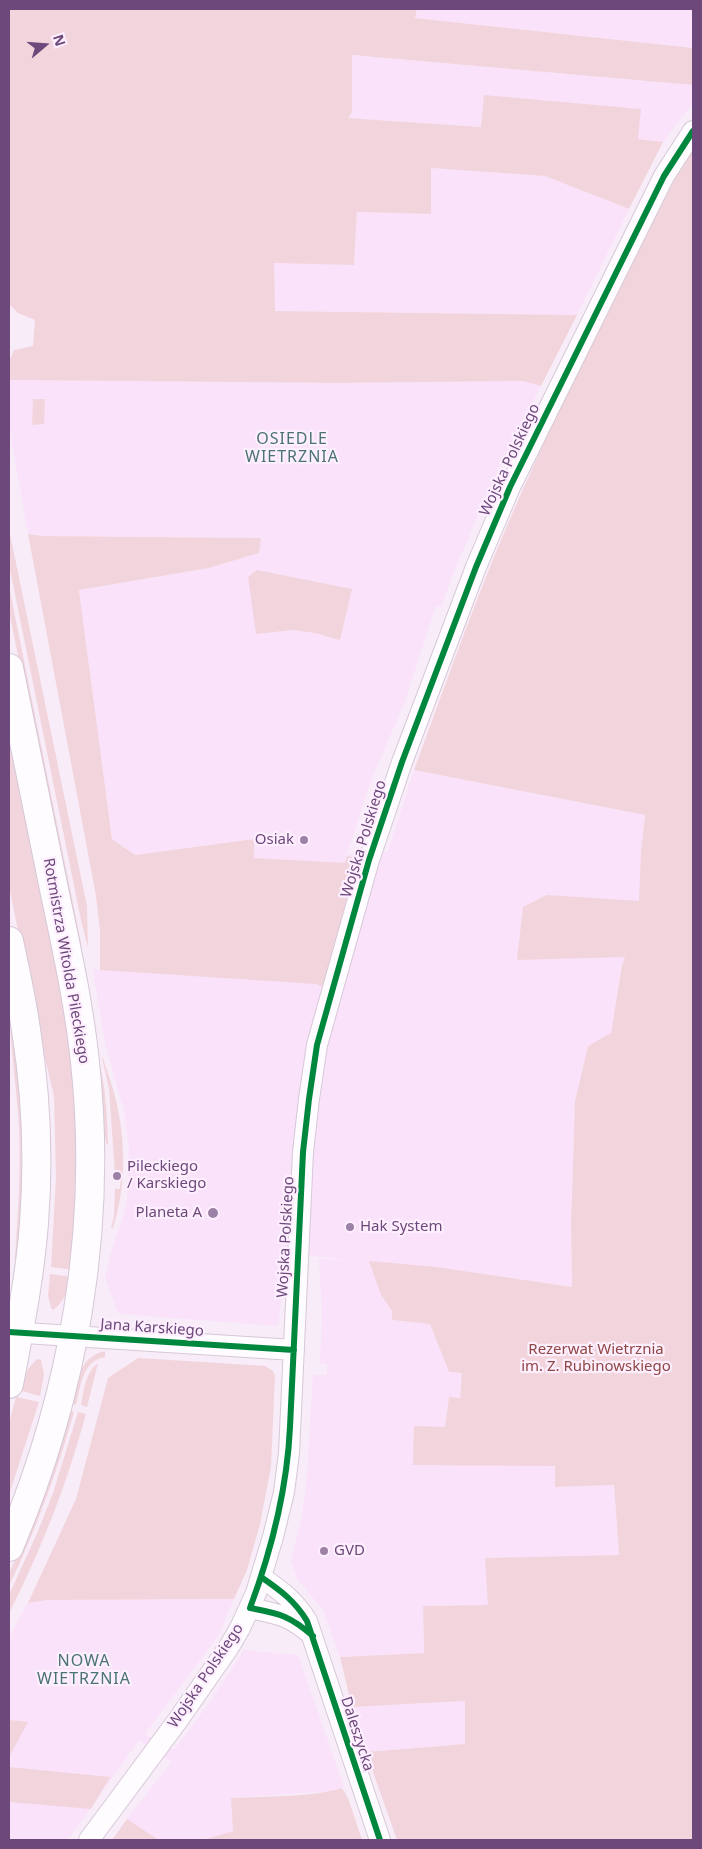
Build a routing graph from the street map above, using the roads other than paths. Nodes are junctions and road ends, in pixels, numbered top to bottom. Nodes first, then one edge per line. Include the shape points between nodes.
1 (693, 131) edge
2 (9, 668) edge
3 (9, 940) edge
4 (14, 1332) edge
5 (75, 1336) junction
6 (294, 1350) junction
7 (9, 1384) edge
8 (9, 1547) edge
9 (261, 1577) junction
10 (250, 1608) junction
11 (313, 1636) junction
12 (89, 1840) edge
13 (380, 1840) edge

1 - 6 street, Wojska Polskiego via 664,176 510,487 476,567 384,812 317,1045 303,1152
2 - 5 main road, Rotmistrza Witolda Pileckiego via 72,976 85,1063 90,1124 89,1220
3 - 4 main road via 26,1030 35,1134 34,1222 29,1268
4 - 5 street, Jana Karskiego
4 - 7 main road
5 - 6 street, Jana Karskiego
5 - 8 main road, Rotmistrza Witolda Pileckiego via 48,1444
6 - 9 street, Wojska Polskiego via 287,1472
9 - 10 street, Wojska Polskiego
9 - 11 street, Daleszycka via 299,1607
10 - 11 street via 288,1617
10 - 12 street, Wojska Polskiego via 229,1647
11 - 13 street, Daleszycka

